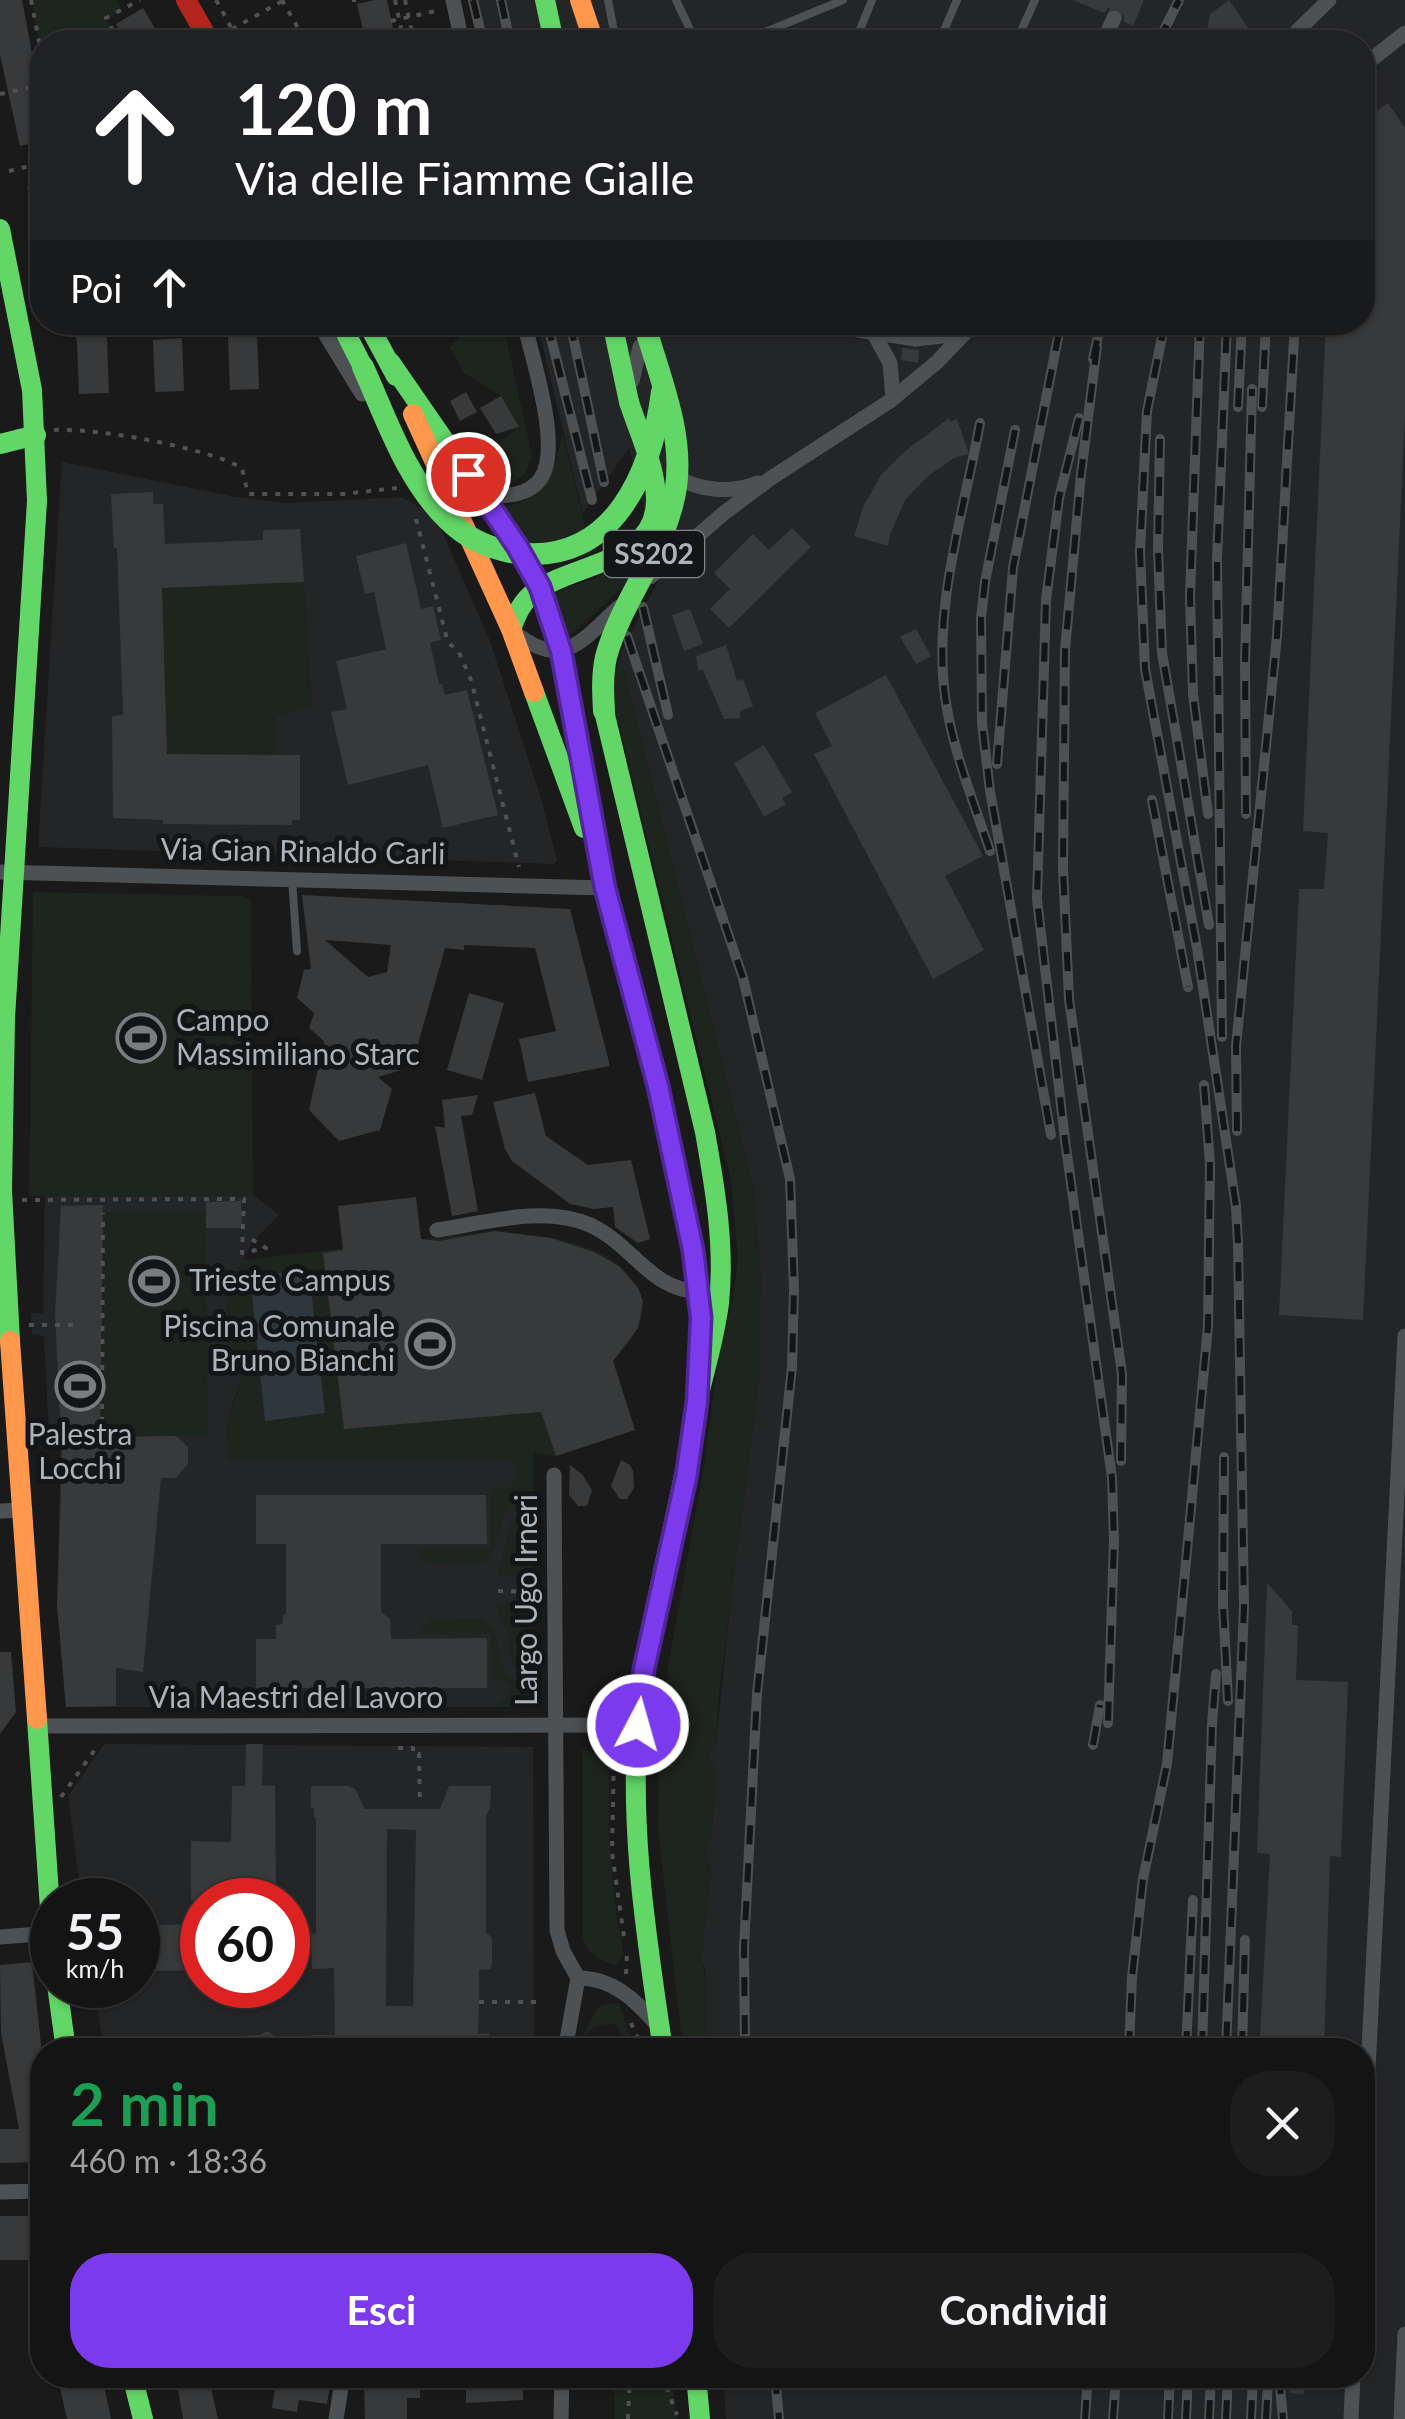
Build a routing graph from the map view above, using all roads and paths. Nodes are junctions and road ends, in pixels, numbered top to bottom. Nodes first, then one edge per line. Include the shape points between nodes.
1 (31, 0) edge
2 (140, 0) edge
3 (186, 0) edge
4 (216, 0) edge
5 (283, 0) edge
6 (395, 0) edge
7 (405, 0) edge
8 (545, 0) edge
9 (571, 0) edge
10 (580, 0) edge
11 (608, 0) edge
12 (676, 0) edge
13 (843, 0) edge
14 (872, 0) edge
15 (956, 0) edge
16 (1035, 0) edge
17 (1329, 0) edge
18 (447, 5) edge
19 (409, 17) junction
20 (1114, 18) tunnel mouth
21 (399, 19) junction
22 (391, 21) dead end
23 (782, 26) junction
24 (232, 29) joint
25 (37, 30) edge
26 (112, 30) edge
27 (203, 30) edge
28 (299, 30) edge
29 (401, 30) edge
30 (412, 30) edge
31 (457, 30) edge
32 (551, 30) edge
33 (577, 30) edge
34 (590, 30) edge
35 (614, 30) edge
36 (690, 30) edge
37 (772, 30) edge
38 (780, 30) edge
39 (860, 30) edge
40 (943, 30) edge
41 (1021, 30) edge
42 (1108, 30) edge
43 (1298, 30) edge
44 (1405, 33) edge
45 (1375, 56) edge
46 (29, 76) dead end
47 (30, 80) edge
48 (30, 87) edge
49 (0, 94) edge
50 (30, 165) edge
51 (9, 171) dead end
52 (0, 229) edge
53 (326, 335) edge
54 (346, 335) edge
55 (375, 335) edge
56 (527, 335) edge
57 (615, 335) edge
58 (647, 335) edge
59 (652, 335) edge
60 (875, 335) edge
61 (891, 335) edge
62 (944, 335) edge
63 (962, 335) edge
64 (390, 362) junction
65 (662, 392) junction
66 (893, 398) junction
67 (629, 402) junction
68 (0, 428) edge
69 (45, 432) junction
70 (0, 444) edge
71 (644, 452) junction
72 (434, 460) junction
73 (770, 478) junction
74 (402, 487) dead end
75 (483, 496) junction
76 (412, 505) dead end
77 (540, 587) junction
78 (510, 630) junction
79 (593, 630) junction
80 (561, 651) junction
81 (569, 692) junction
82 (519, 868) dead end
83 (6, 872) edge
84 (292, 879) junction
85 (605, 888) junction
86 (297, 950) dead end
87 (21, 1200) dead end
88 (104, 1213) dead end
89 (437, 1230) dead end
90 (245, 1236) dead end
91 (2, 1271) edge
92 (699, 1291) junction
93 (28, 1325) dead end
94 (74, 1325) dead end
95 (1405, 1336) edge
96 (697, 1402) junction
97 (102, 1435) dead end
98 (554, 1475) dead end
99 (25, 1510) junction
100 (0, 1511) edge
101 (498, 1591) dead end
102 (538, 1592) dead end
103 (556, 1724) junction
104 (627, 1725) junction
105 (36, 1726) junction
106 (102, 1740) dead end
107 (398, 1748) dead end
108 (57, 1802) dead end
109 (420, 1805) dead end
110 (48, 1878) edge
111 (30, 1936) edge
112 (0, 1937) edge
113 (578, 1978) junction
114 (628, 1995) junction
115 (478, 2002) dead end
116 (538, 2002) dead end
117 (60, 2008) edge
118 (64, 2038) edge
119 (567, 2038) edge
120 (638, 2038) edge
121 (660, 2038) edge
122 (661, 2038) edge
123 (1370, 2038) edge
124 (30, 2191) edge
125 (0, 2192) edge
126 (1405, 2334) edge
127 (135, 2388) edge
128 (341, 2388) edge
129 (562, 2388) edge
130 (629, 2388) edge
131 (667, 2388) edge
132 (697, 2388) edge
133 (1352, 2388) edge
134 (142, 2419) edge
135 (336, 2419) edge
136 (562, 2419) edge
137 (628, 2419) edge
138 (679, 2419) edge
139 (700, 2419) edge
140 (1351, 2419) edge
141 (1401, 2419) edge

1 - 25 path
2 - 26 path via 106,18
3 - 27 main road
4 - 24 path
5 - 24 path
5 - 28 path
6 - 21 path
7 - 19 path
8 - 32 main road
9 - 33 main road
10 - 34 main road
11 - 35 lane
12 - 36 lane
13 - 23 lane
14 - 39 lane
15 - 40 lane
16 - 41 lane
17 - 43 street
18 - 19 path
18 - 31 street
19 - 21 path
19 - 30 path
20 - 42 street
21 - 22 path
21 - 29 path
23 - 37 lane
23 - 38 lane
44 - 45 street
46 - 47 path
48 - 49 path
50 - 51 path
52 - 69 main road
53 - 72 street via 390,450 404,463 422,467
54 - 65 main road, SS202, bridge via 414,472 450,522 474,539 522,554 571,548 617,517 648,464
55 - 64 main road
56 - 75 street via 548,457 542,478 530,488
57 - 67 main road, SS202
58 - 65 main road, SS202, bridge
59 - 67 street via 640,346
60 - 66 street via 890,363
61 - 62 street
63 - 66 street
64 - 72 main road
64 - 75 main road
65 - 96 main road, SS202, bridge via 678,458 676,486 662,537 605,661 604,711 714,1186 720,1290
66 - 73 street
67 - 71 main road, SS202
68 - 69 main road
69 - 70 main road
69 - 74 path via 104,432 222,457 242,468 248,494
69 - 83 main road
71 - 73 street via 661,469 707,489 748,487
71 - 77 main road, SS202 via 656,506 643,534 602,565
72 - 78 main road
73 - 79 street
75 - 77 main road
76 - 82 path via 448,644 458,650 471,680
77 - 78 main road via 518,605
77 - 80 main road
78 - 80 street via 546,652
78 - 85 main road
79 - 80 street
79 - 81 street
80 - 81 main road
81 - 85 main road
83 - 84 street, Via Gian Rinaldo Carli
83 - 91 main road
84 - 85 street, Via Gian Rinaldo Carli
84 - 86 lane
85 - 92 main road via 658,1086
87 - 90 path via 244,1199 242,1253 266,1248
88 - 97 path
89 - 92 street via 534,1216 567,1218 619,1242 660,1282 680,1292
91 - 99 main road
92 - 96 main road
93 - 94 path
95 - 123 street
96 - 104 main road via 682,1496
98 - 103 street, Largo Ugo Irneri
99 - 100 street
99 - 105 main road
101 - 102 path
103 - 104 street, Largo Ugo Irneri
103 - 105 street, Via Maestri del Lavoro
103 - 113 street, Largo Ugo Irneri via 557,1930
104 - 114 path via 612,1853
104 - 122 main road
105 - 110 main road
106 - 108 path
107 - 109 path via 420,1754
111 - 112 street
113 - 114 street via 595,1978
113 - 119 street
114 - 120 path
114 - 121 street
115 - 116 path
117 - 118 main road
124 - 125 street
126 - 141 street
127 - 134 main road
128 - 135 street
129 - 136 street
130 - 137 path
131 - 138 path
132 - 139 main road
133 - 140 street

